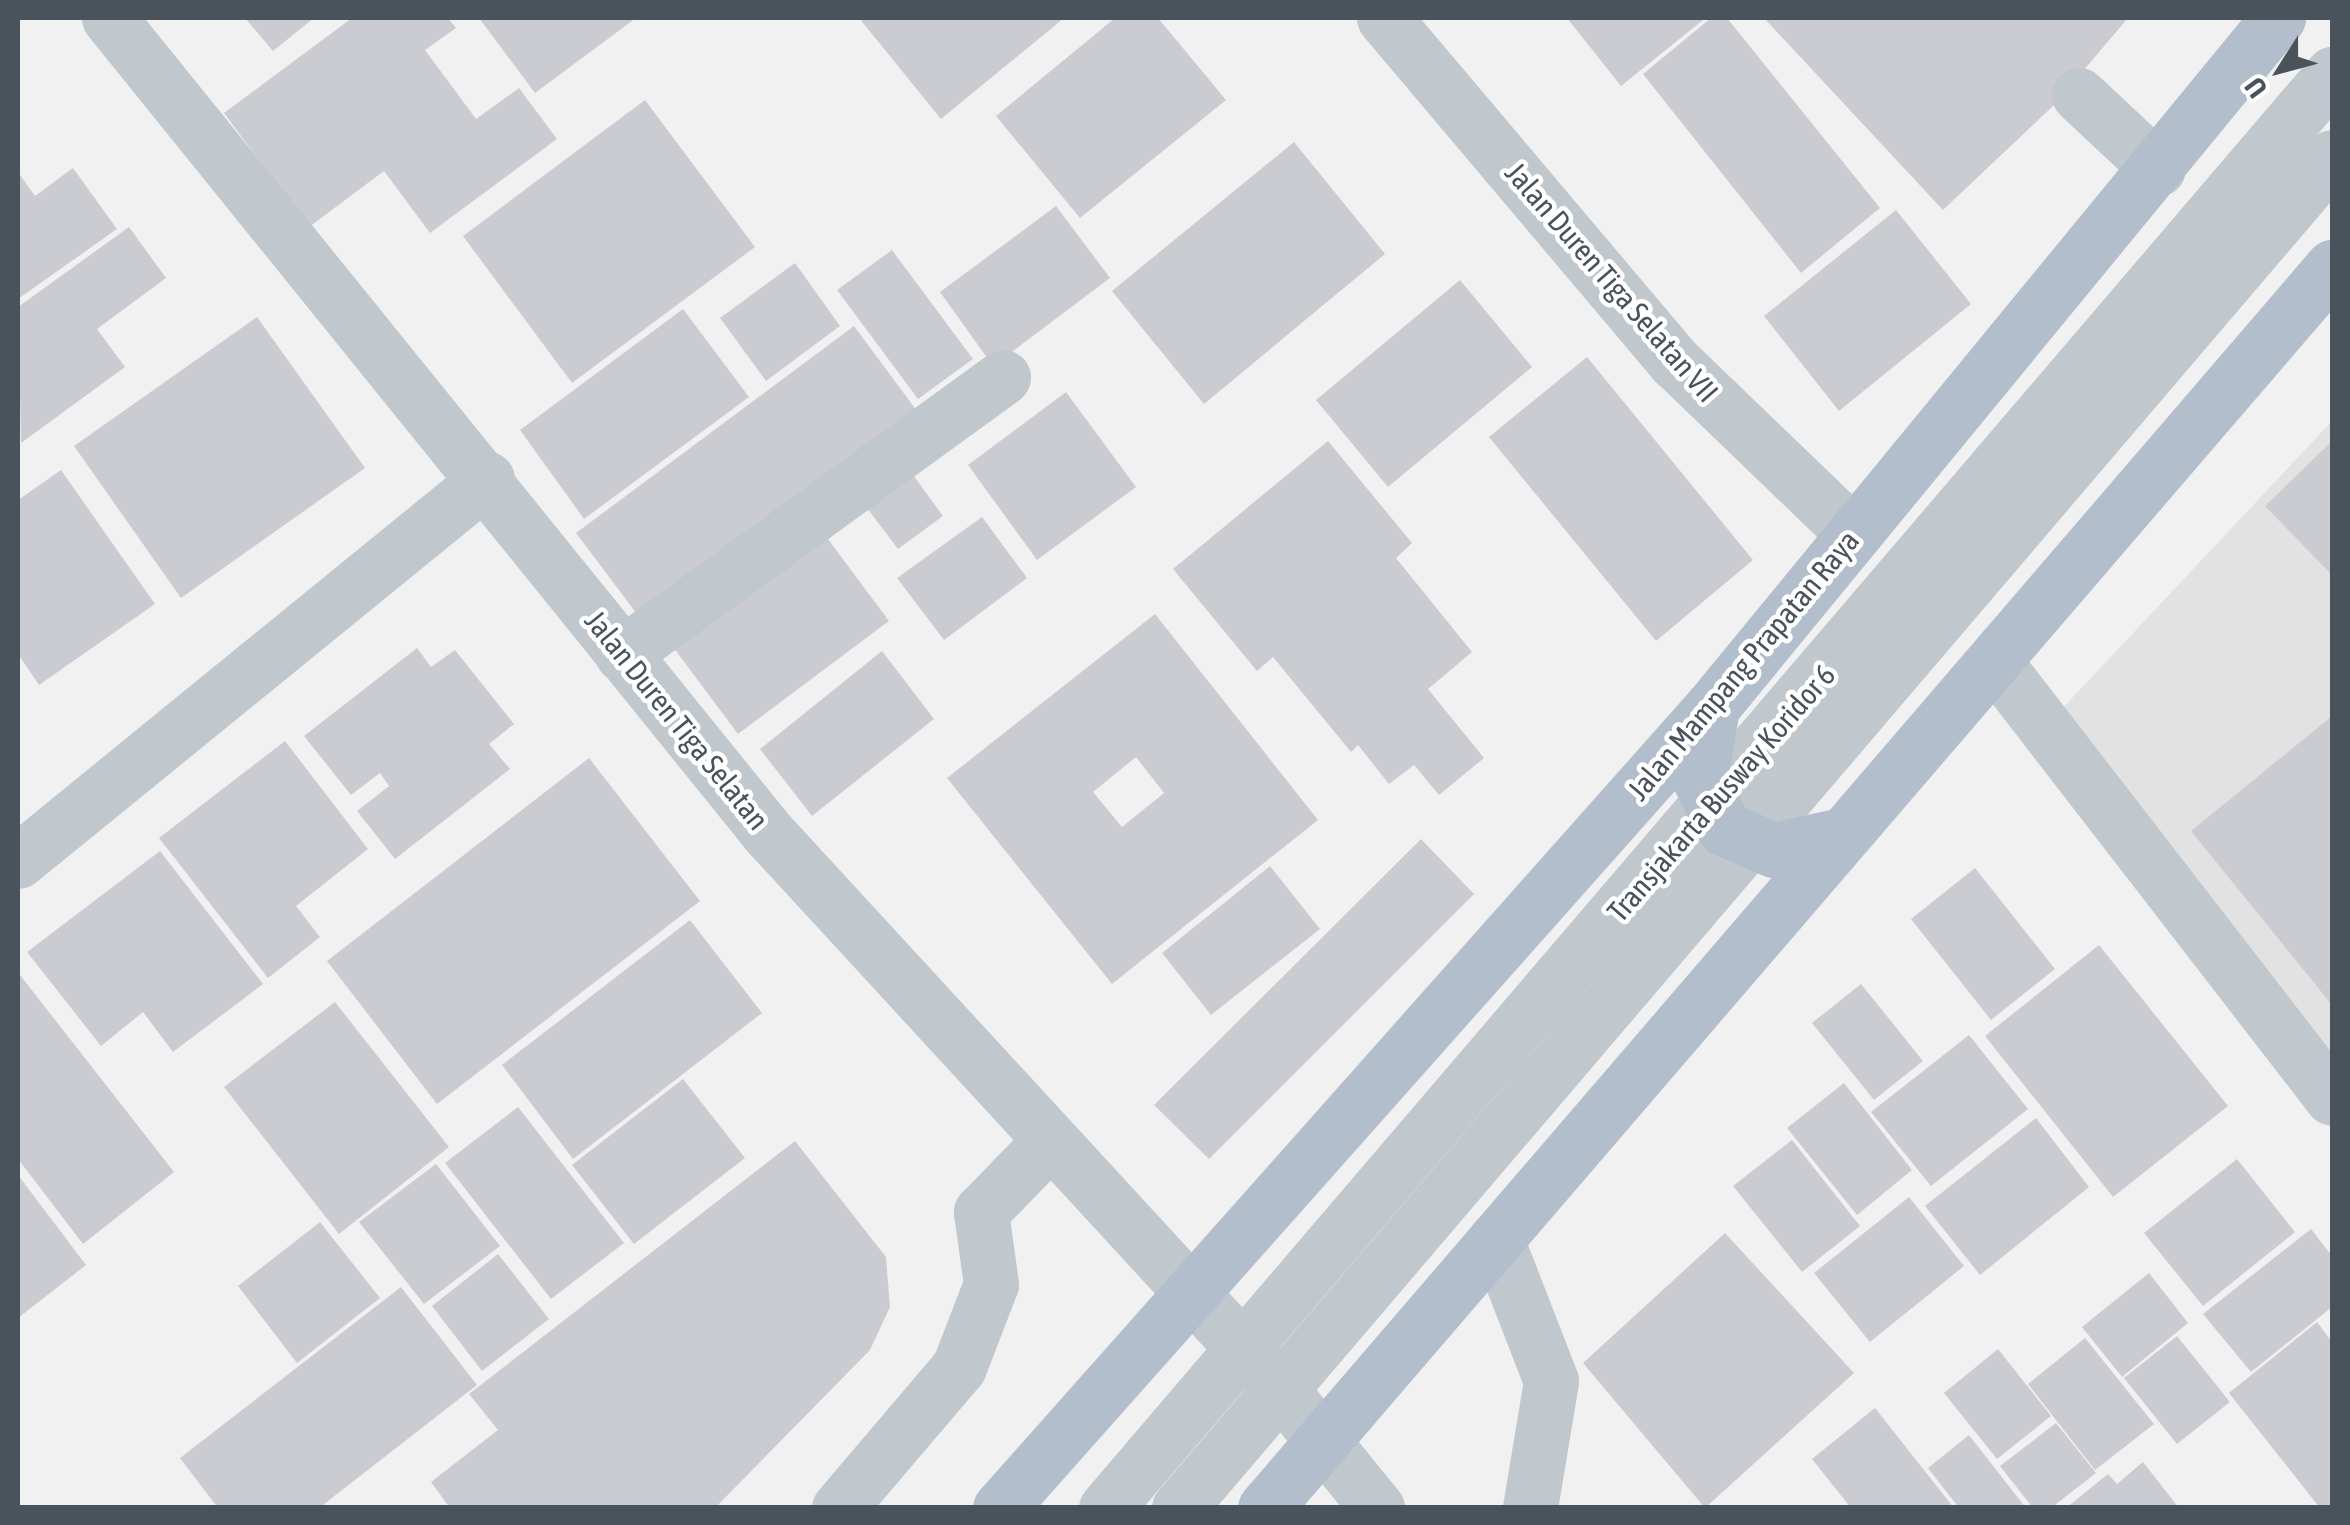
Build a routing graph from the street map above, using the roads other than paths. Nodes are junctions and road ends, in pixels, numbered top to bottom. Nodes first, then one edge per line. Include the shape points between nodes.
1 (109, 18) edge
2 (1384, 18) edge
3 (2278, 18) edge
4 (2332, 74) edge
5 (2079, 95) dead end
6 (2332, 157) edge
7 (2158, 169) junction
8 (2326, 289) edge
9 (1003, 377) dead end
10 (486, 479) junction
11 (1854, 534) junction
12 (622, 654) junction
13 (1994, 661) junction
14 (1712, 708) junction
15 (1711, 802) junction
16 (1842, 835) junction
17 (1747, 845) junction
18 (18, 861) edge
19 (2332, 1098) edge
20 (1047, 1144) junction
21 (1496, 1238) junction
22 (1185, 1292) junction
23 (1242, 1351) junction
24 (1282, 1391) junction
25 (1324, 1440) junction
26 (839, 1508) edge
27 (1000, 1508) edge
28 (1106, 1508) edge
29 (1179, 1508) edge
30 (1265, 1508) edge
31 (1377, 1508) edge
32 (1530, 1508) edge

1 - 10 street, Jalan Duren Tiga Selatan
2 - 11 street, Jalan Duren Tiga Selatan VII via 1675,362
3 - 7 main road, Jalan Mampang Prapatan Raya
4 - 15 street, Transjakarta Busway Koridor 6
5 - 7 street
6 - 17 street, Transjakarta Busway Koridor 6
7 - 11 main road, Jalan Mampang Prapatan Raya
8 - 13 main road
9 - 12 street
10 - 12 street, Jalan Duren Tiga Selatan
10 - 18 street
11 - 14 main road, Jalan Mampang Prapatan Raya
12 - 20 street, Jalan Duren Tiga Selatan via 768,834
13 - 16 main road
13 - 19 street
14 - 15 main road via 1700,780
14 - 22 main road, Jalan Mampang Prapatan Raya
15 - 17 main road
15 - 23 street, Transjakarta Busway Koridor 6
16 - 17 main road via 1774,850
16 - 21 main road
17 - 24 street, Transjakarta Busway Koridor 6
20 - 22 street, Jalan Duren Tiga Selatan
20 - 26 street via 981,1212 991,1284 959,1367
21 - 25 main road
21 - 32 street via 1552,1382
22 - 23 street, Jalan Duren Tiga Selatan
22 - 27 main road, Jalan Mampang Prapatan Raya
23 - 24 street, Jalan Duren Tiga Selatan
23 - 28 street, Transjakarta Busway Koridor 6
24 - 25 street, Jalan Duren Tiga Selatan
24 - 29 street, Transjakarta Busway Koridor 6
25 - 30 main road
25 - 31 street, Jalan Duren Tiga Selatan

